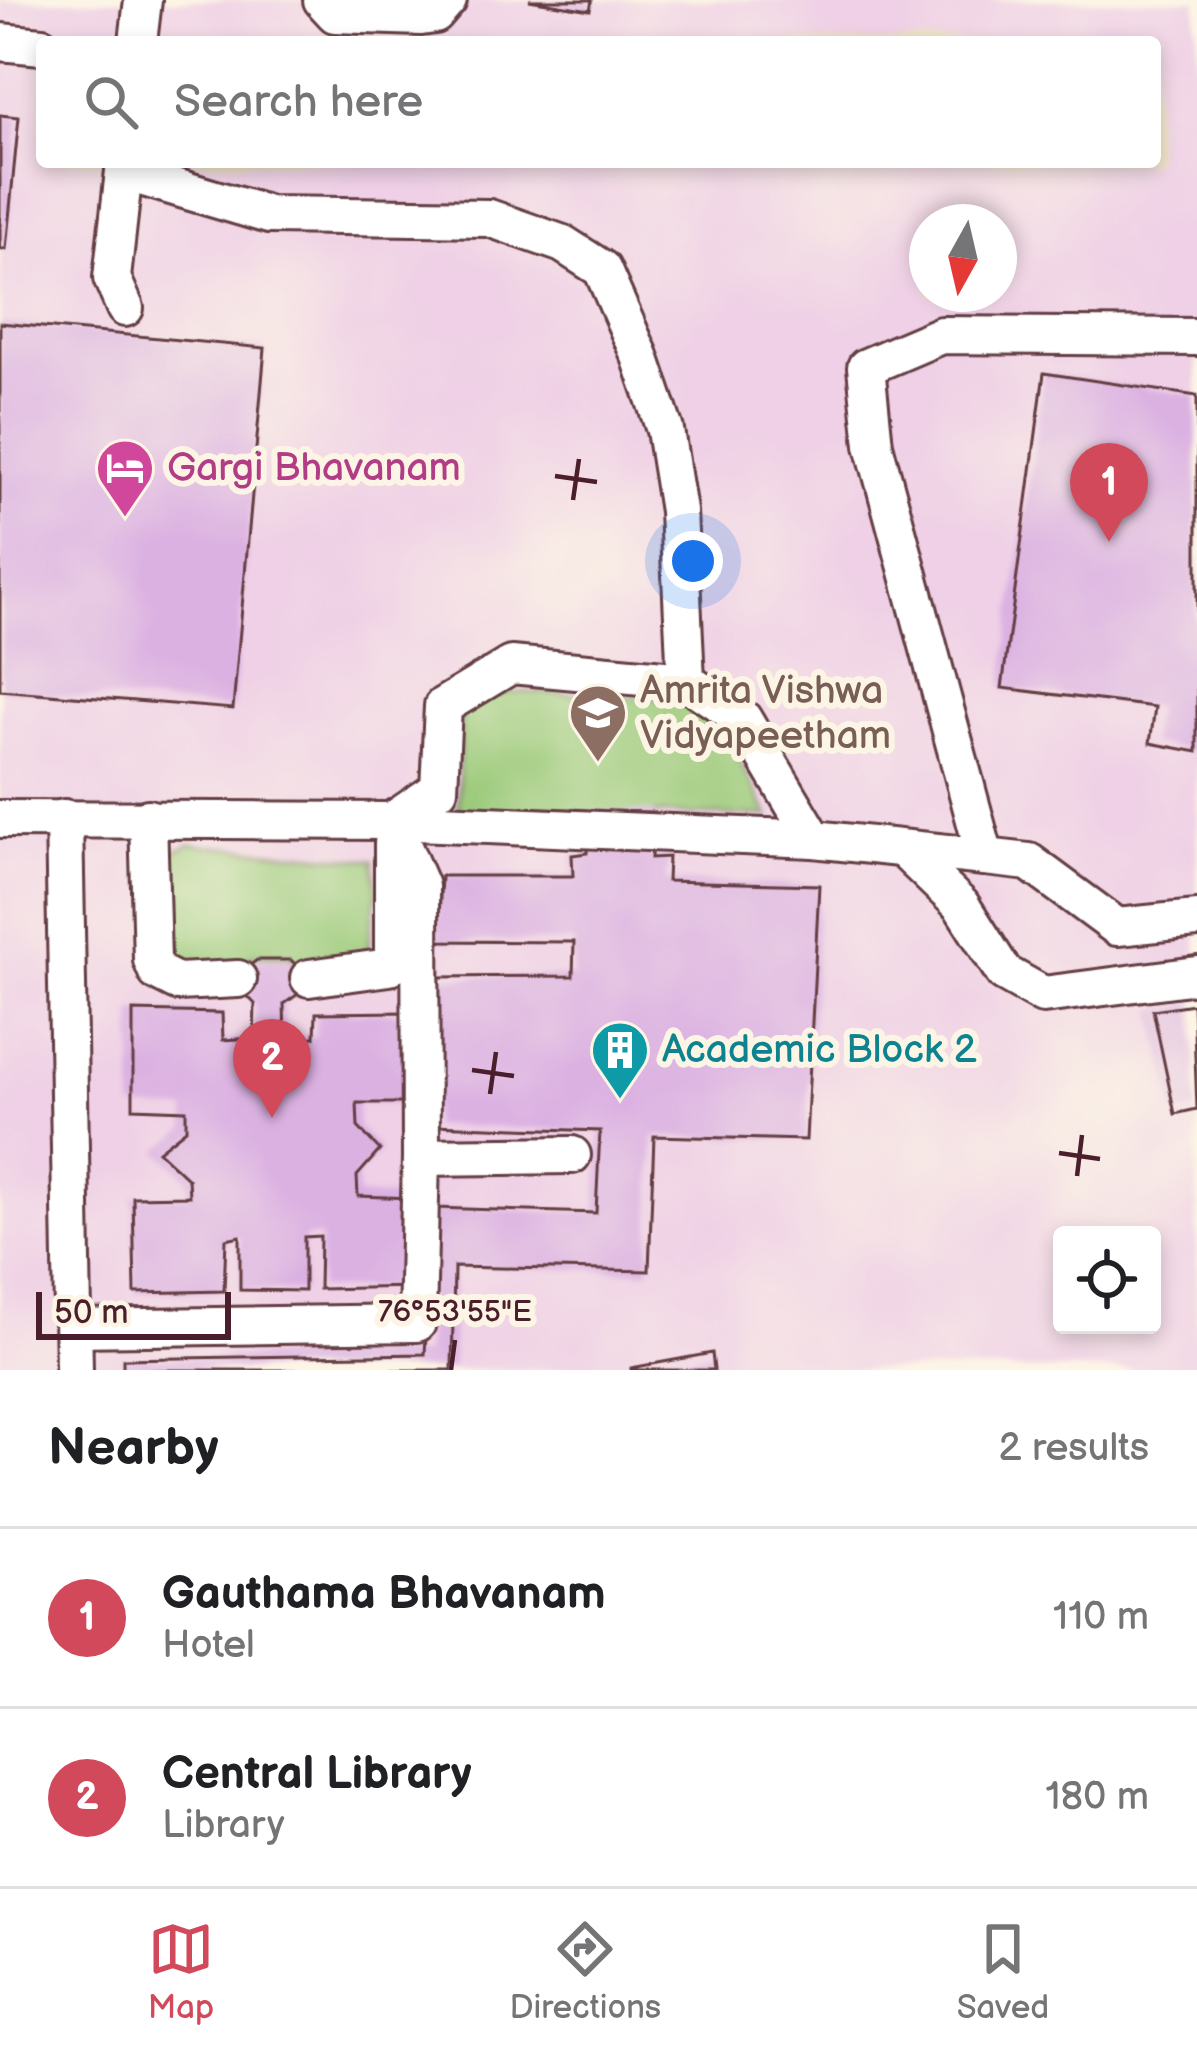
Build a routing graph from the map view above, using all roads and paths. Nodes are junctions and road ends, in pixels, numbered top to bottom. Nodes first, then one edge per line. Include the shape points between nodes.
1 (142, 0) edge
2 (322, 0) edge
3 (448, 0) edge
4 (139, 36) edge
5 (0, 43) edge
6 (36, 46) edge
7 (124, 168) edge
8 (127, 168) edge
9 (125, 308) dead end
10 (1197, 337) edge
11 (686, 682) junction
12 (64, 818) junction
13 (148, 818) junction
14 (0, 819) edge
15 (392, 821) junction
16 (814, 839) junction
17 (904, 848) junction
18 (985, 857) junction
19 (1197, 919) edge
20 (1197, 975) edge
21 (309, 978) dead end
22 (238, 980) dead end
23 (572, 1155) dead end
24 (421, 1157) junction
25 (74, 1328) junction
26 (74, 1370) edge

1 - 4 street
2 - 3 street via 335,14 421,17
5 - 6 street
7 - 9 street via 112,278
8 - 11 street via 269,215 489,218 563,244 602,268 664,430 678,511
10 - 18 street via 941,335 866,367 874,445
11 - 15 street via 511,665 443,706 439,789
11 - 16 street via 743,719
12 - 13 street
12 - 14 street
12 - 25 street
13 - 15 street
13 - 22 street via 157,973 177,982
15 - 16 street
15 - 21 street via 389,967
15 - 24 street via 420,886
16 - 17 street
17 - 18 street
17 - 20 street via 961,905 1004,973 1043,994
18 - 19 street via 1029,862 1117,927
23 - 24 street
24 - 25 street via 417,1323
25 - 26 street

